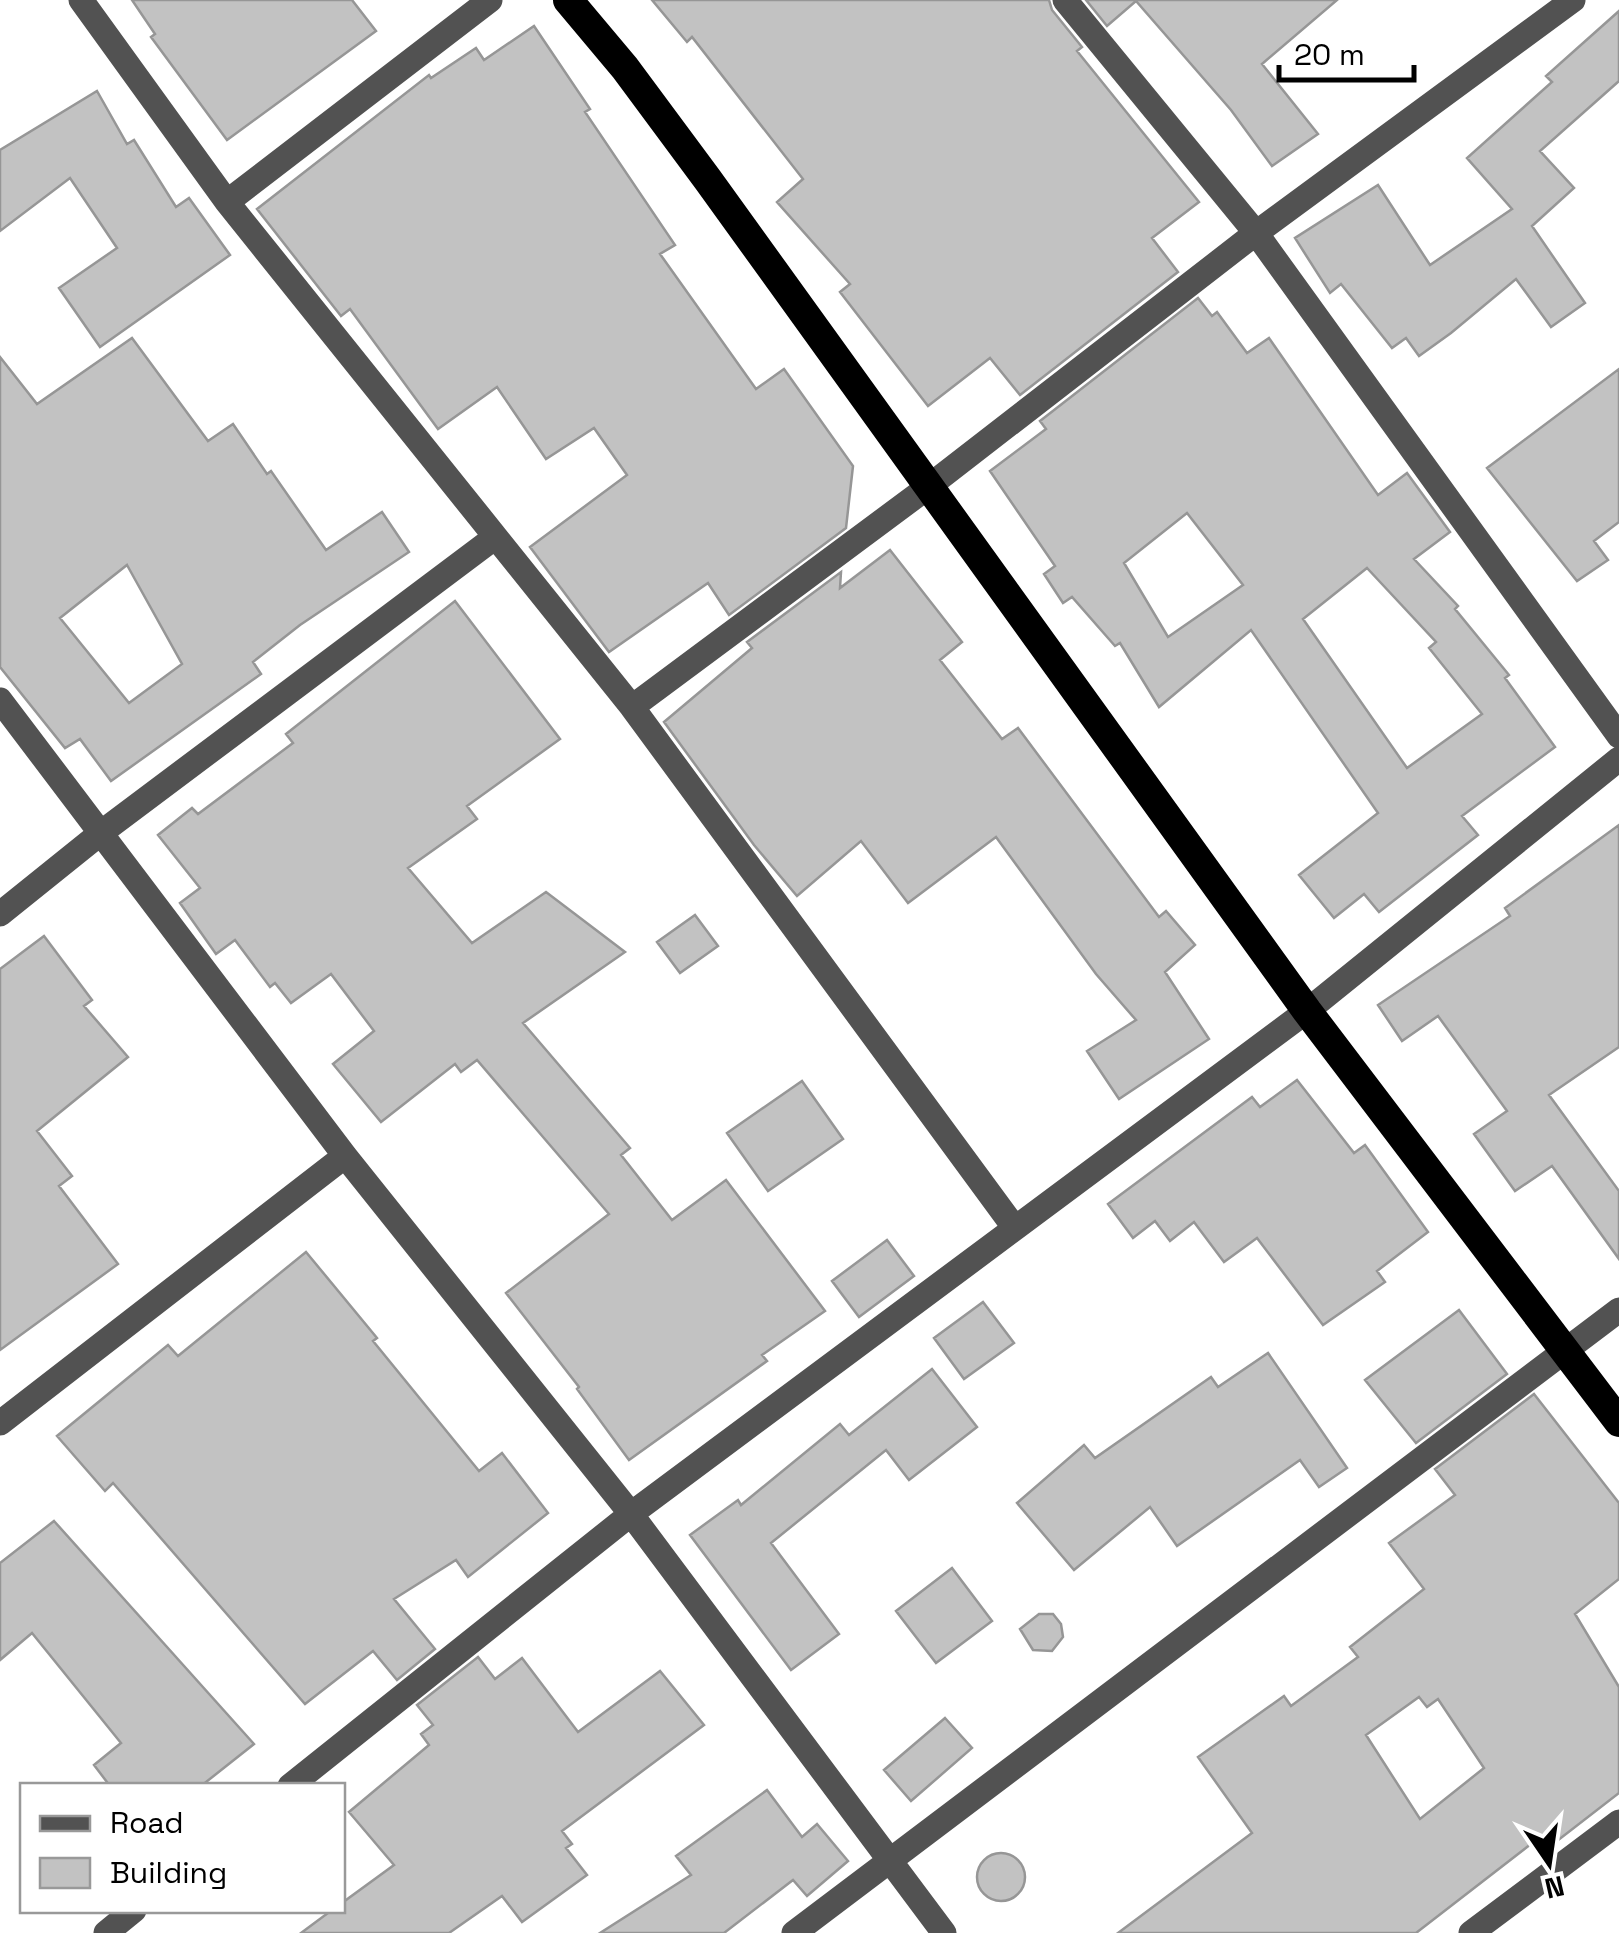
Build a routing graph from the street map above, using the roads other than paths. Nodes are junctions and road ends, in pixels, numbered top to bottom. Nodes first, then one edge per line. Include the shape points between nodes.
1 (81, 0) edge
2 (490, 0) edge
3 (568, 0) edge
4 (1065, 0) edge
5 (1573, 0) edge
6 (227, 202) junction
7 (1256, 232) junction
8 (928, 488) junction
9 (494, 538) junction
10 (0, 700) edge
11 (632, 707) junction
12 (1619, 736) edge
13 (1619, 760) edge
14 (102, 832) junction
15 (0, 914) edge
16 (1308, 1012) junction
17 (346, 1156) junction
18 (1014, 1227) junction
19 (1619, 1310) edge
20 (1564, 1352) junction
21 (1619, 1422) edge
22 (0, 1423) edge
23 (631, 1514) junction
24 (294, 1783) edge
25 (1619, 1822) edge
26 (888, 1861) junction
27 (130, 1913) edge
28 (106, 1933) edge
29 (794, 1933) edge
30 (944, 1933) edge
31 (1471, 1933) edge

1 - 6 street
2 - 6 street
3 - 8 highway via 708,180
4 - 7 street
5 - 7 street
6 - 9 street
7 - 8 street
7 - 12 street
8 - 11 street
8 - 16 highway
9 - 11 street
9 - 14 street
10 - 14 street
11 - 18 street
13 - 16 street
14 - 15 street
14 - 17 street
16 - 18 street
16 - 20 highway
17 - 22 street
17 - 23 street
18 - 23 street
19 - 20 street
20 - 21 highway
20 - 26 street
23 - 24 street
23 - 26 street
25 - 31 street
26 - 29 street
26 - 30 street
27 - 28 street

